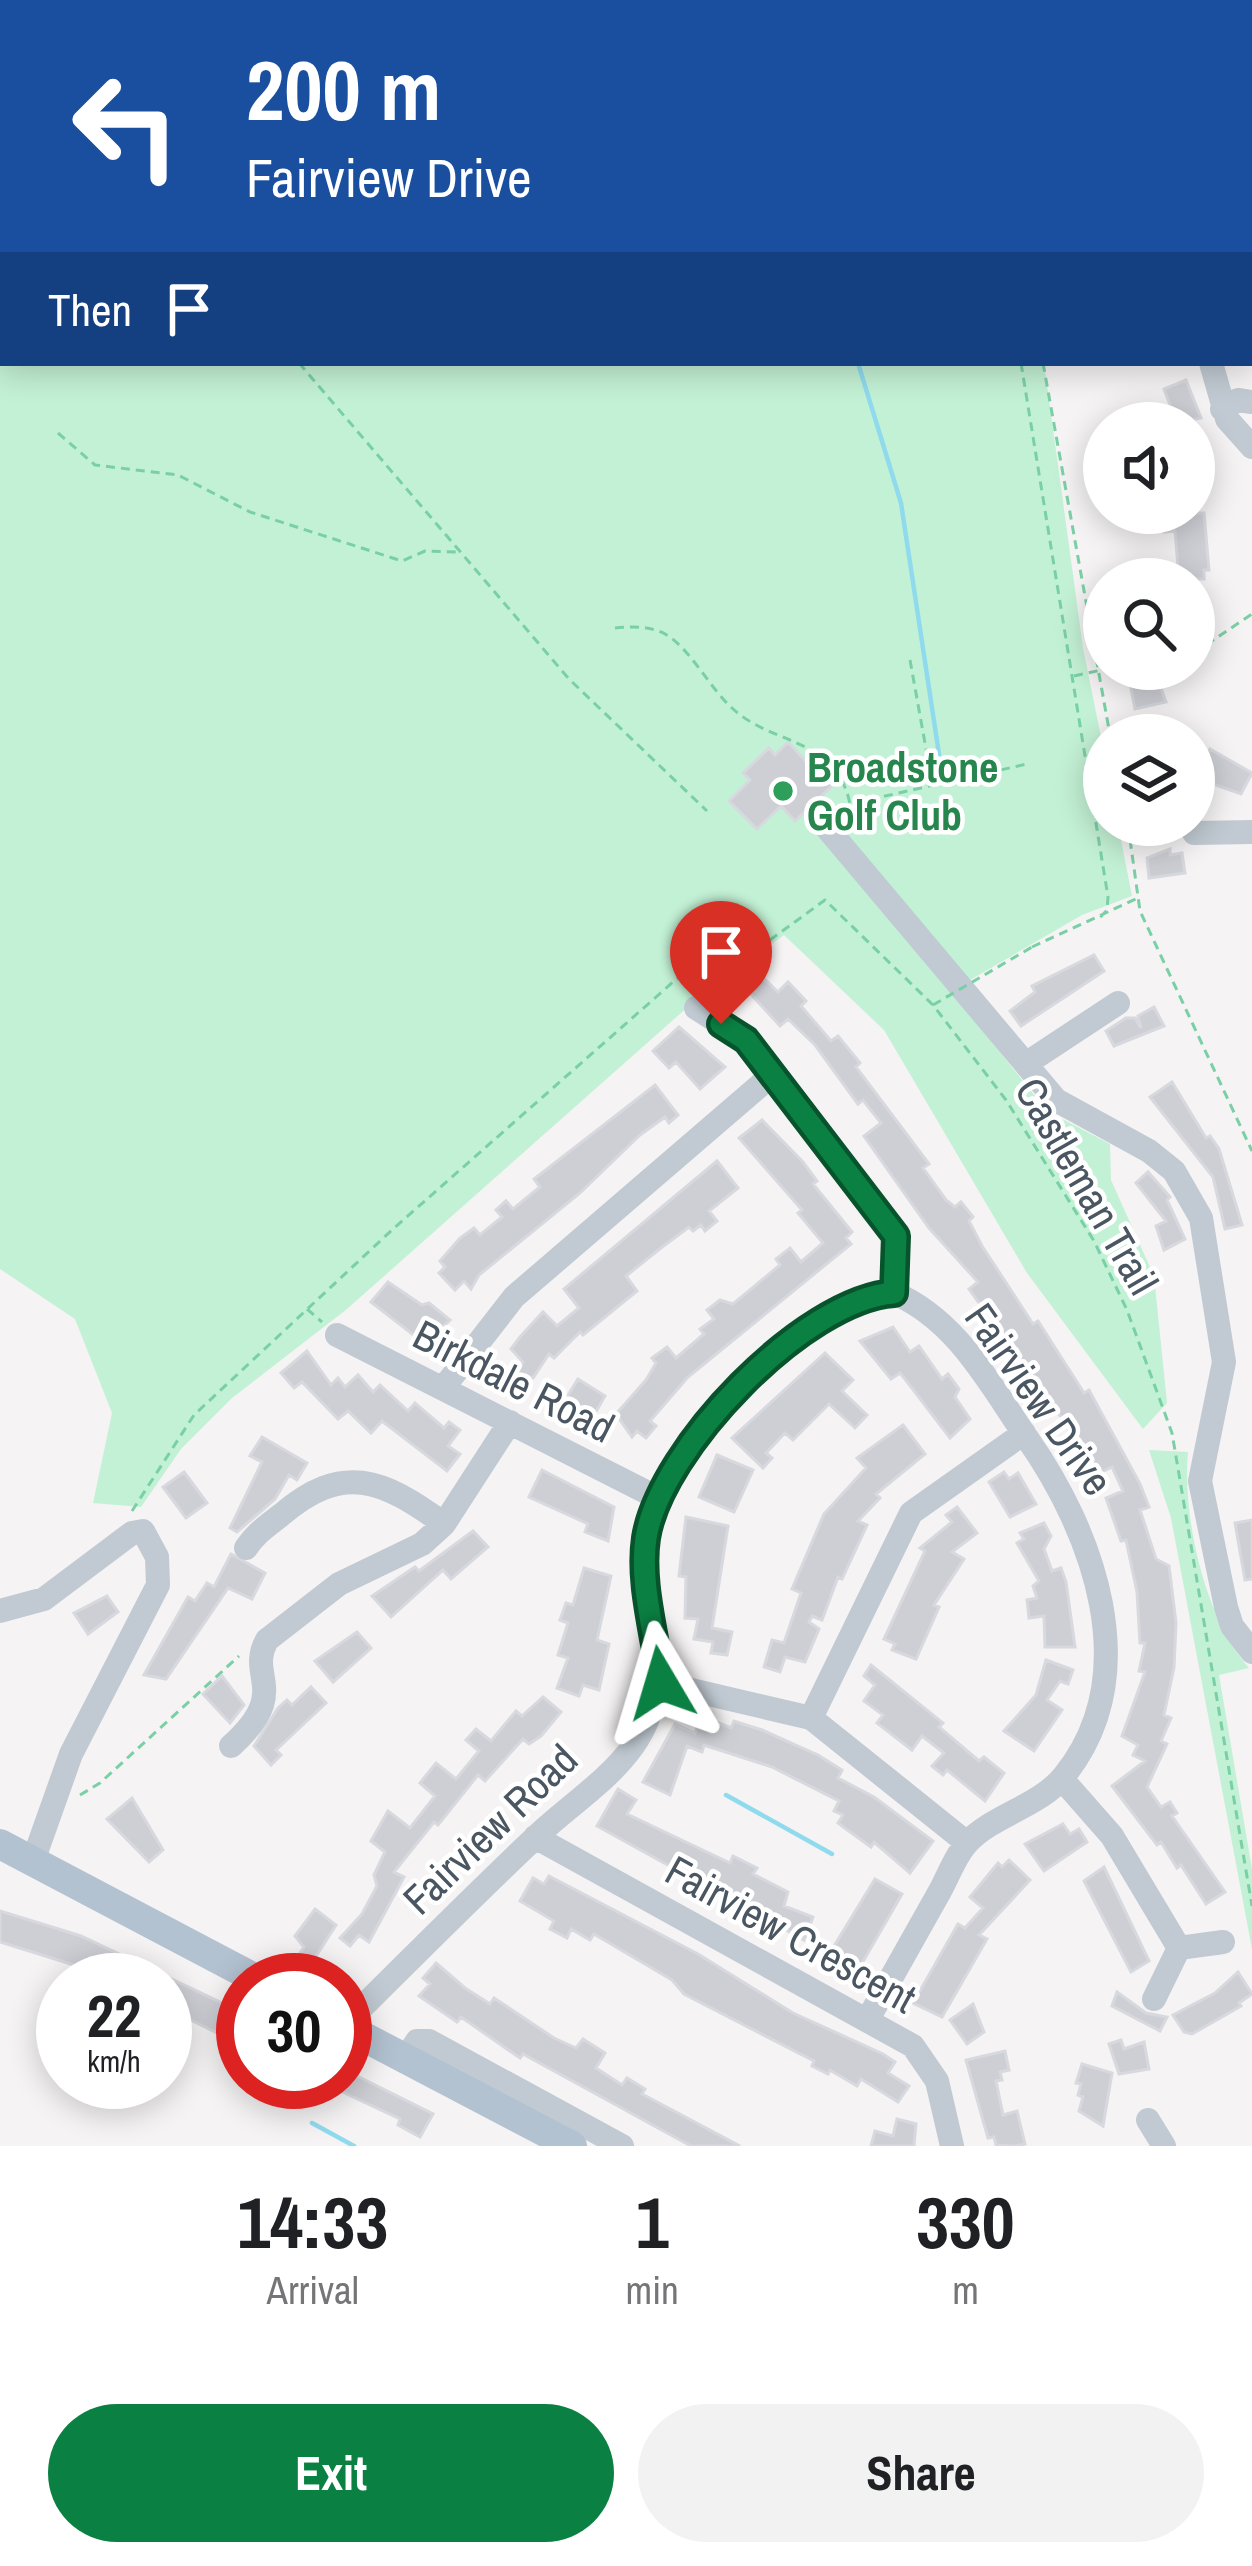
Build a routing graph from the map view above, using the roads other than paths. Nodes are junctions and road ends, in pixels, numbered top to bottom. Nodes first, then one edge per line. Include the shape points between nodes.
1 (1212, 366) edge
2 (1252, 402) edge
3 (1222, 409) junction
4 (1252, 447) edge
5 (821, 821) dead end
6 (1252, 832) edge
7 (1215, 833) edge
8 (1118, 1003) dead end
9 (696, 1007) dead end
10 (1027, 1063) junction
11 (772, 1075) junction
12 (894, 1293) junction
13 (337, 1335) dead end
14 (444, 1388) junction
15 (510, 1422) junction
16 (1024, 1433) junction
17 (656, 1497) junction
18 (444, 1524) junction
19 (246, 1548) dead end
20 (0, 1611) edge
21 (1252, 1652) edge
22 (661, 1683) junction
23 (812, 1718) junction
24 (231, 1746) dead end
25 (1062, 1779) junction
26 (535, 1837) junction
27 (967, 1843) junction
28 (0, 1844) edge
29 (33, 1861) junction
30 (1223, 1942) dead end
31 (1179, 1948) junction
32 (216, 1958) edge
33 (372, 1998) edge
34 (1154, 1999) dead end
35 (868, 2019) junction
36 (372, 2041) edge
37 (404, 2061) junction
38 (1148, 2120) dead end
39 (572, 2146) edge
40 (622, 2146) edge
41 (952, 2146) edge
42 (1164, 2146) edge

1 - 3 street
2 - 3 street
3 - 4 street
5 - 10 street
6 - 7 street
8 - 10 street
9 - 11 street via 746,1040
10 - 21 street via 1056,1100 1128,1136 1174,1171 1201,1218 1224,1362 1200,1481 1232,1626
11 - 12 street via 896,1236
11 - 14 street via 514,1297
12 - 16 street, Fairview Drive via 925,1306 956,1336
12 - 17 street, Fairview Road via 863,1295 812,1324 695,1432
13 - 14 street, Birkdale Road
14 - 15 street, Birkdale Road
15 - 17 street, Birkdale Road
15 - 18 street
16 - 23 street via 911,1514
16 - 25 street, Fairview Drive via 1081,1526 1106,1638 1107,1676 1088,1739
17 - 22 street, Fairview Road via 645,1541
18 - 19 street via 388,1490 322,1484
18 - 24 street via 422,1544 339,1584 267,1640 267,1695
20 - 29 street via 44,1599 132,1533 152,1541 161,1573 152,1604 71,1754
22 - 23 street
22 - 26 street, Fairview Road via 634,1746
23 - 27 street
25 - 27 street, Fairview Drive
25 - 31 street via 1112,1837
26 - 33 street, Fairview Road
26 - 35 street, Fairview Crescent
27 - 35 street, Fairview Drive
28 - 29 main road
29 - 32 main road
30 - 31 street
31 - 34 street
35 - 41 street, Fairview Crescent via 924,2057
36 - 37 main road
37 - 39 main road
37 - 40 street via 418,2041 429,2042
38 - 42 street

